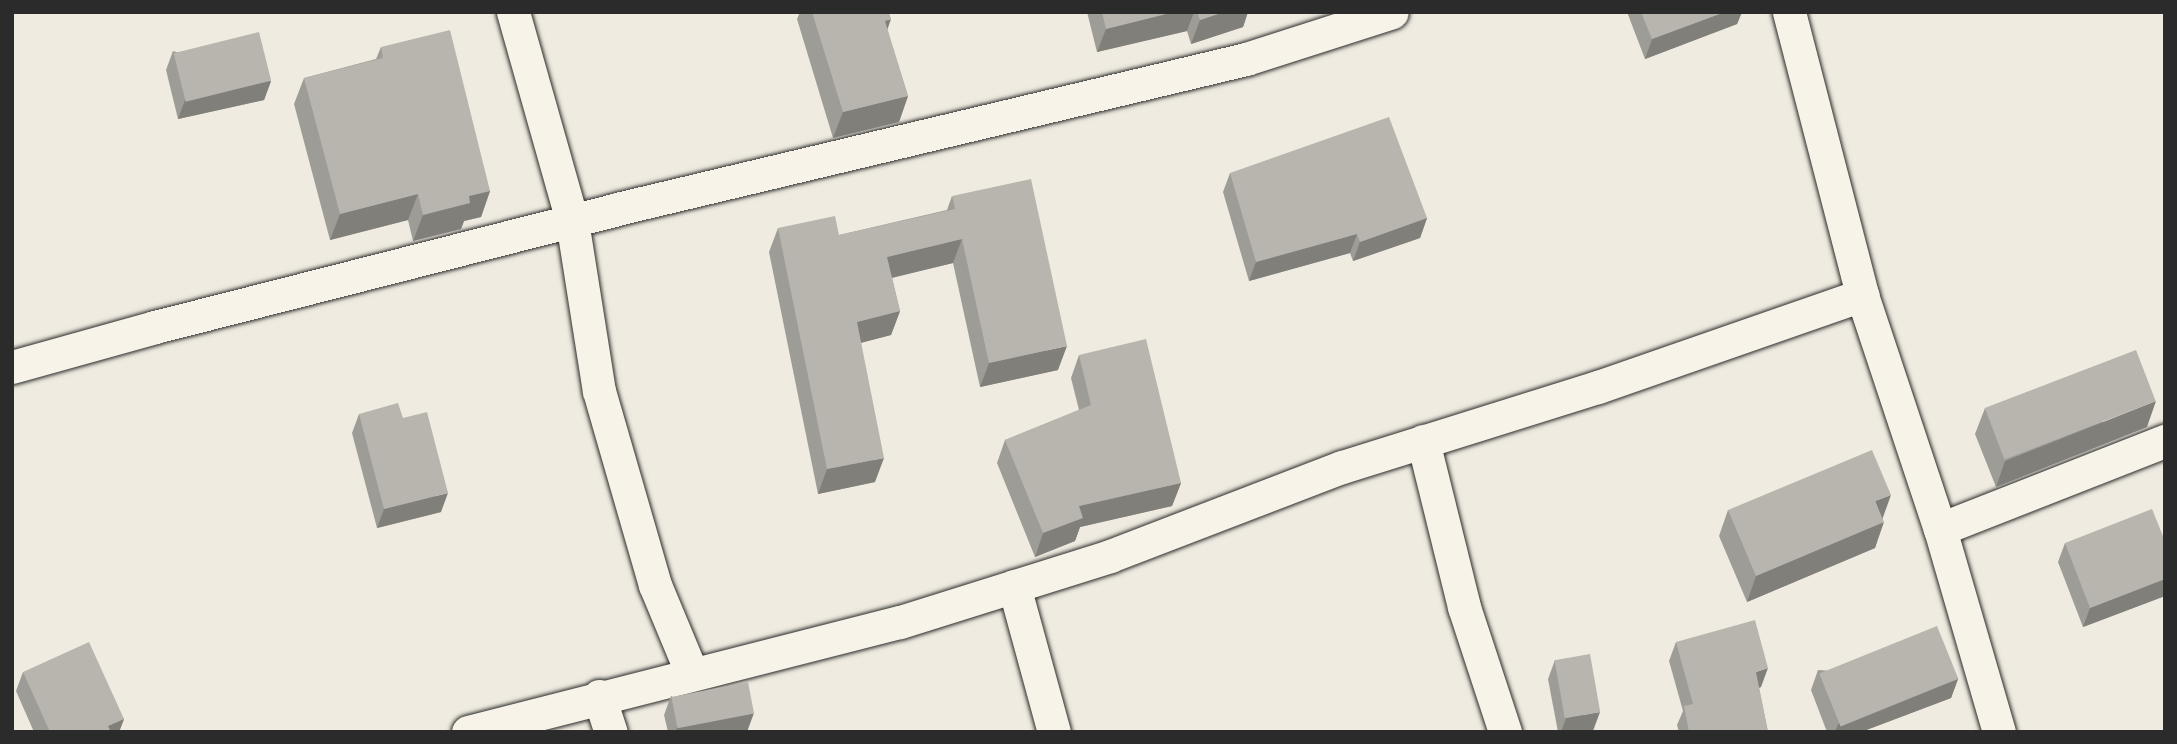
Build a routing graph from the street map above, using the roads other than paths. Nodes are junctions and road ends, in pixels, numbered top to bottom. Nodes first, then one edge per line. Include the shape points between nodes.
1 (513, 12) edge
2 (1392, 12) edge
3 (1788, 12) edge
4 (572, 221) junction
5 (1862, 295) junction
6 (12, 367) edge
7 (1423, 441) junction
8 (2165, 441) edge
9 (1940, 528) junction
10 (1014, 586) junction
11 (692, 674) junction
12 (599, 696) junction
13 (468, 732) edge
14 (611, 732) edge
15 (1054, 732) edge
16 (1506, 732) edge
17 (1999, 732) edge

1 - 4 street
2 - 4 street via 1246,59
3 - 5 street
4 - 6 street
4 - 11 street via 599,391 655,586
5 - 7 street via 1598,387
5 - 9 street
7 - 10 street via 1342,467 1110,556
7 - 16 street via 1464,607
8 - 9 street
9 - 17 street
10 - 11 street via 900,622
10 - 15 street
11 - 12 street
12 - 13 street
12 - 14 street

